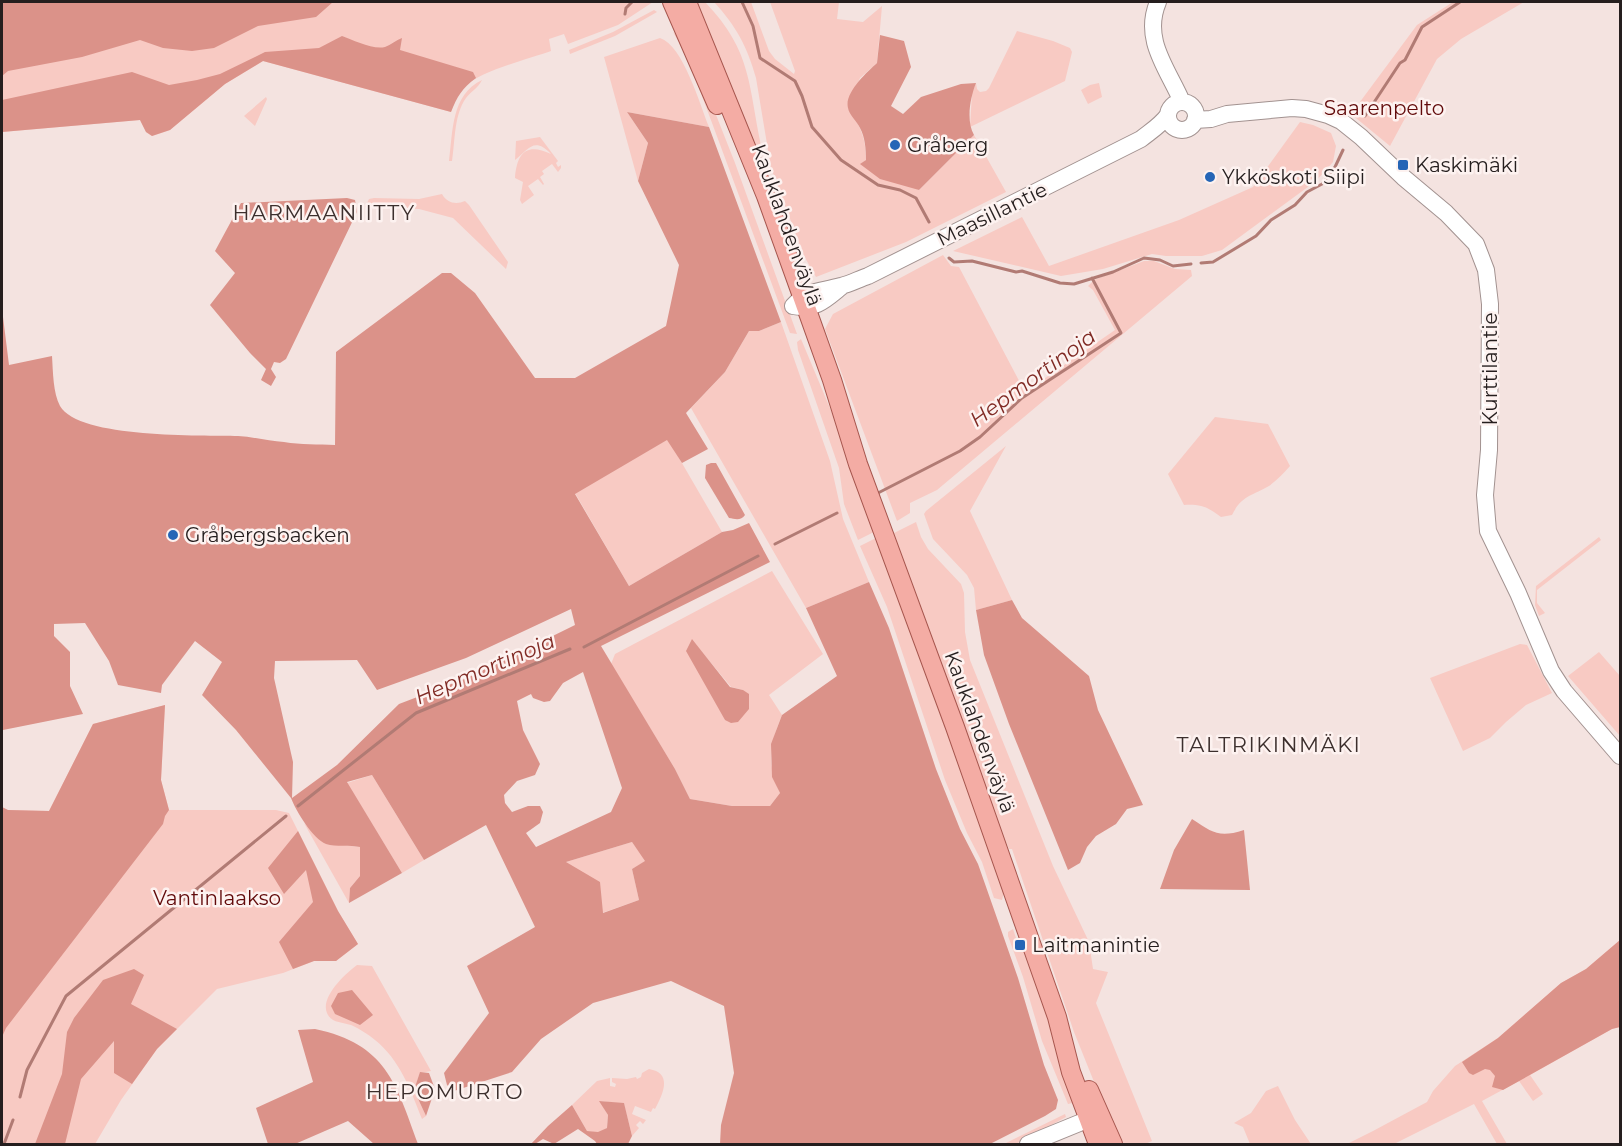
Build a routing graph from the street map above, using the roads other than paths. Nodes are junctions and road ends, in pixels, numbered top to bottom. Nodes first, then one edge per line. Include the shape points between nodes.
1 (672, 2) edge
2 (687, 2) edge
3 (1158, 2) edge
4 (1181, 114) junction
5 (801, 304) junction
6 (1620, 756) edge
7 (1094, 1117) junction
8 (1028, 1144) edge
9 (1098, 1144) edge
10 (1113, 1144) edge

1 - 5 main road, Kauklahdenväylä
2 - 5 main road, Kauklahdenväylä via 766,196
3 - 4 street via 1153,29 1167,93
4 - 5 street, Maasillantie via 1141,139 842,286 822,302
4 - 6 street, Kurttilantie via 1211,120 1227,114 1306,109 1334,117 1361,137 1476,244 1486,270 1490,304 1485,495 1488,531 1551,671
5 - 7 main road, Kauklahdenväylä via 1057,1017 1071,1072
7 - 8 street
7 - 9 main road, Kauklahdenväylä
7 - 10 main road, Kauklahdenväylä

